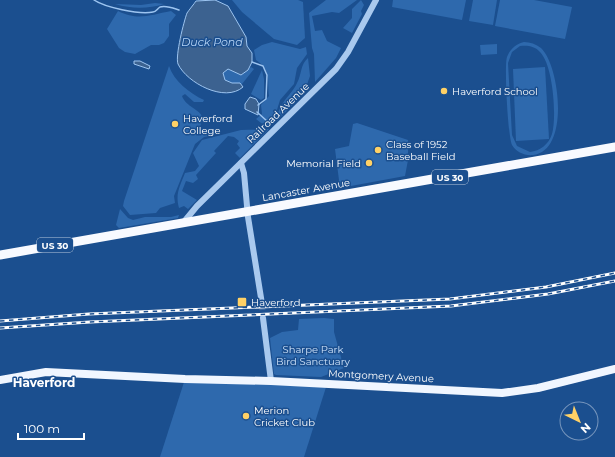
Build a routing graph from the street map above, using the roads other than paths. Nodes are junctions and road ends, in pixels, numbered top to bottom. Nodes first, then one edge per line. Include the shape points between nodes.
1 (376, 0) edge
2 (615, 147) edge
3 (241, 163) junction
4 (248, 212) junction
5 (183, 223) junction
6 (0, 255) edge
7 (262, 304) tunnel mouth
8 (263, 318) tunnel mouth
9 (615, 369) edge
10 (0, 380) edge
11 (271, 381) junction

1 - 3 street, Railroad Avenue via 336,69
2 - 4 highway, Lancaster Avenue / US 30
3 - 4 street
3 - 5 street, Railroad Avenue
4 - 5 highway, Lancaster Avenue / US 30
4 - 7 street
5 - 6 highway, Lancaster Avenue / US 30
8 - 11 street
9 - 11 main road, Montgomery Avenue via 538,388 502,392
10 - 11 main road, Montgomery Avenue via 46,372

